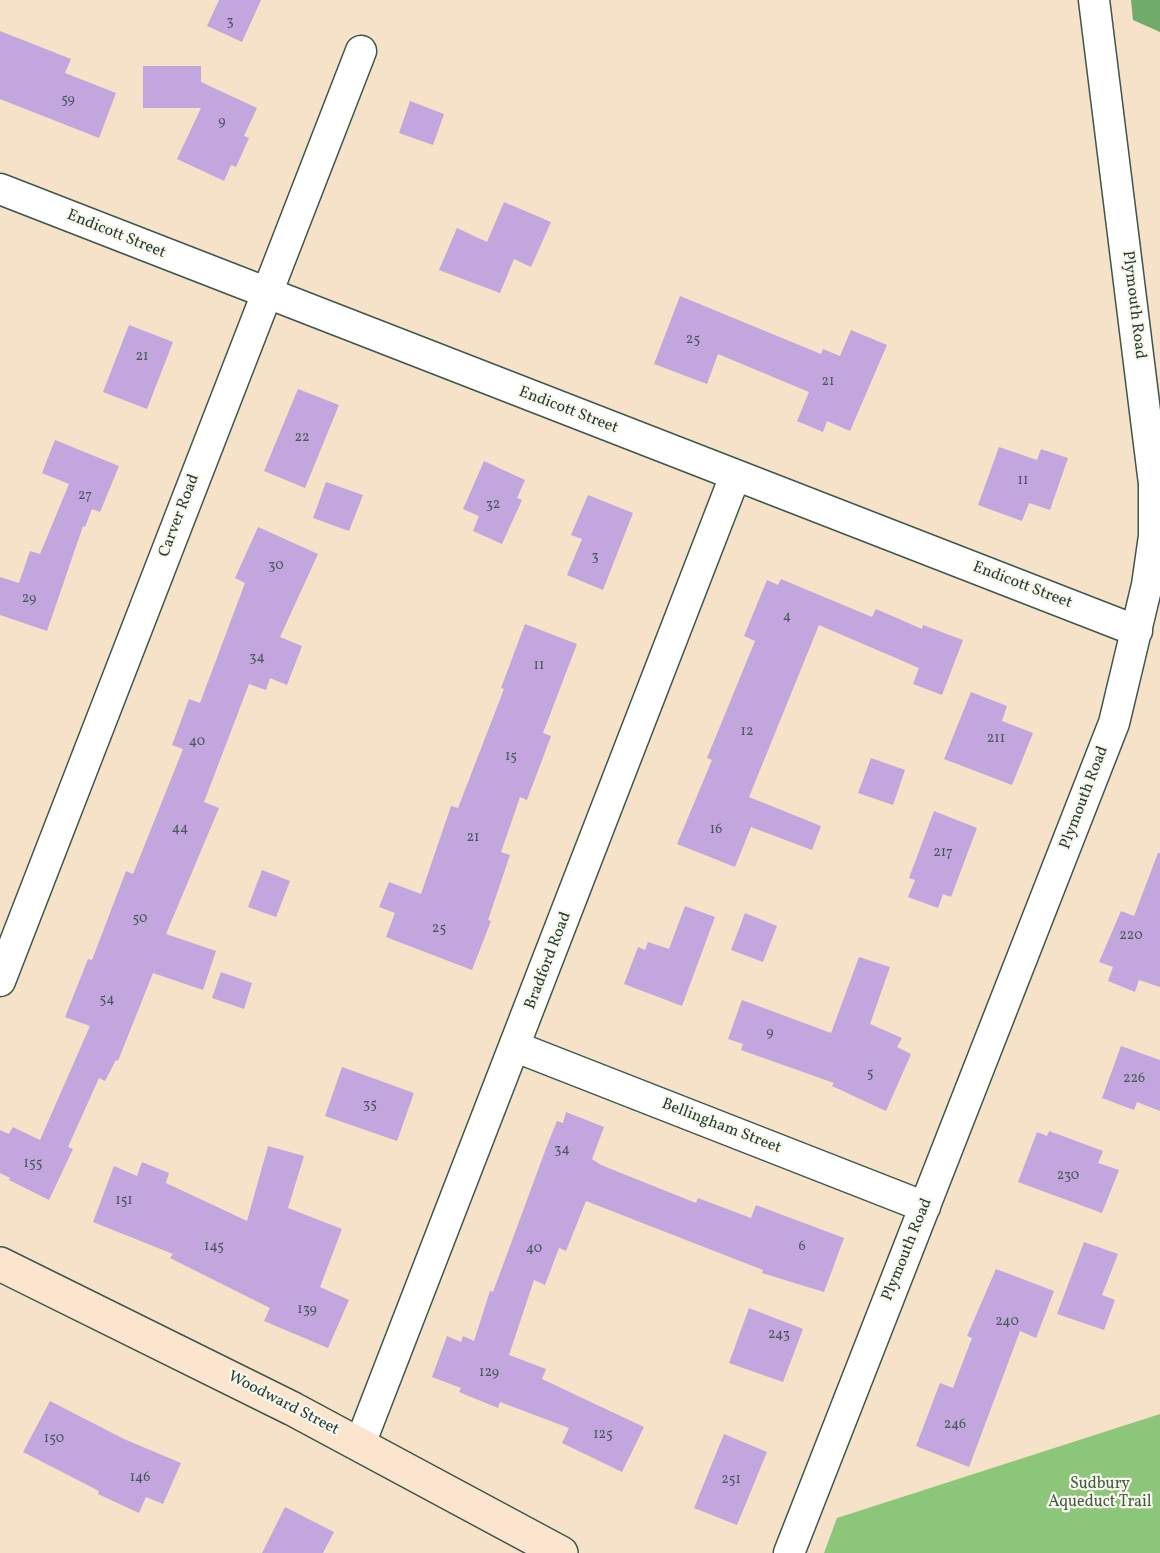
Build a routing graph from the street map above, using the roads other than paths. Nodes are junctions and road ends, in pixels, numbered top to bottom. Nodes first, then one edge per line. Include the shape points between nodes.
1 (1094, 0) edge
2 (361, 51) dead end
3 (0, 189) edge
4 (266, 294) junction
5 (735, 476) junction
6 (1157, 484) edge
7 (1137, 631) junction
8 (0, 981) edge
9 (516, 1047) junction
10 (925, 1206) junction
11 (0, 1264) edge
12 (360, 1444) junction
13 (561, 1553) edge
14 (789, 1553) edge

1 - 6 street, Plymouth Road
2 - 4 street, Carver Road
3 - 4 street, Endicott Street
4 - 5 street, Endicott Street
4 - 8 street, Carver Road
5 - 7 street, Endicott Street
5 - 9 street, Bradford Road
6 - 7 street, Plymouth Road via 1154,536
7 - 10 street, Plymouth Road via 1114,723
9 - 10 street, Bellingham Street
9 - 12 street, Bradford Road
10 - 14 street, Plymouth Road
11 - 12 street, Woodward Street
12 - 13 street, Woodward Street

